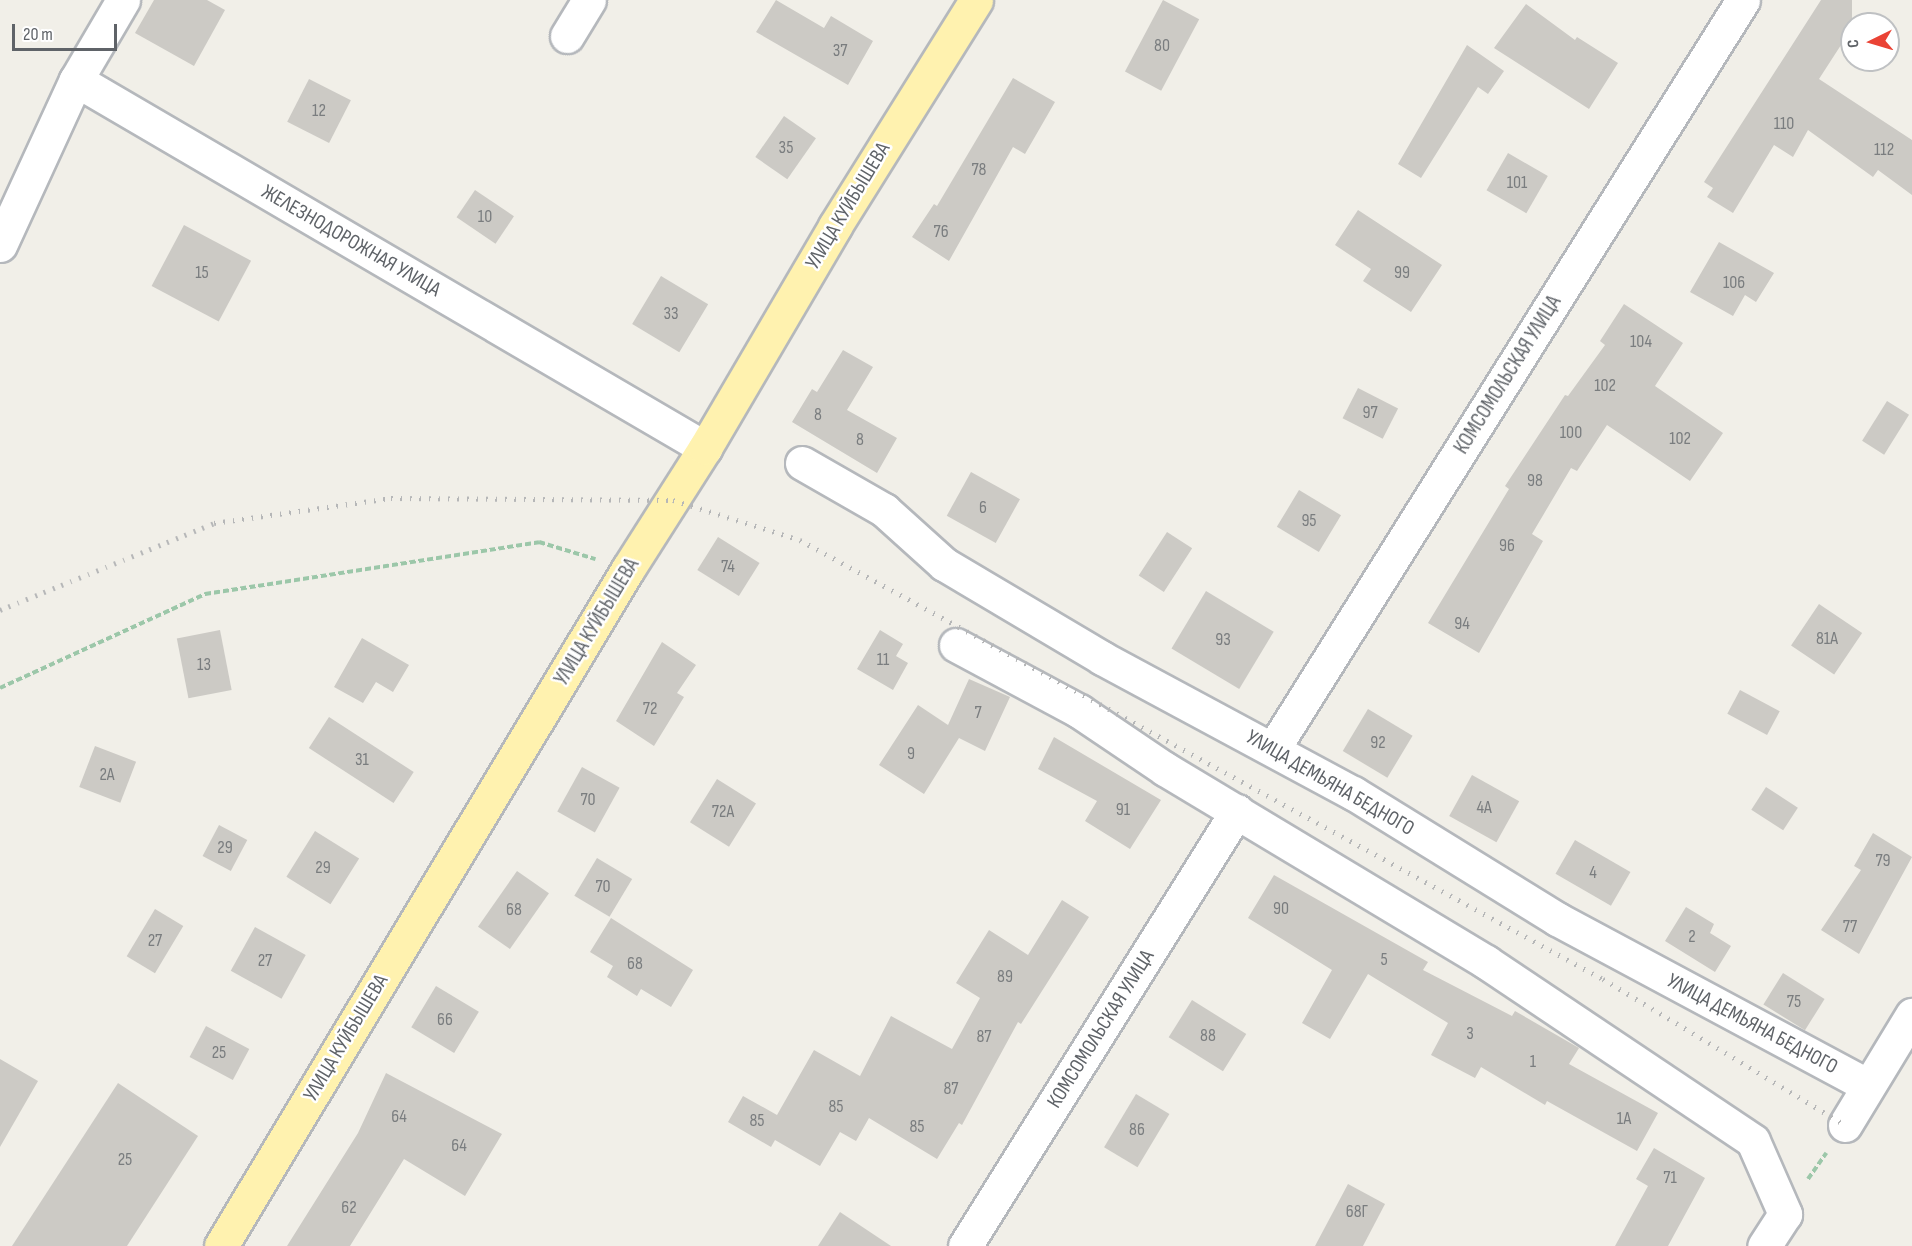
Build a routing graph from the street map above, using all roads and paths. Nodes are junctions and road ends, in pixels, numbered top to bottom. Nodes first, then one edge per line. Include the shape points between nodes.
1 (123, 0) edge
2 (589, 0) edge
3 (976, 0) edge
4 (1743, 0) edge
5 (567, 36) dead end
6 (76, 80) junction
7 (0, 245) edge
8 (705, 448) junction
9 (802, 463) dead end
10 (628, 569) junction
11 (956, 645) dead end
12 (0, 688) edge
13 (1273, 749) junction
14 (1237, 811) junction
15 (1912, 1014) edge
16 (1868, 1086) junction
17 (1845, 1125) joint
18 (1785, 1214) junction
19 (221, 1246) edge
20 (966, 1246) edge
21 (1764, 1246) edge

1 - 6 street
2 - 5 street
3 - 8 main road, УЛИЦА КУЙБЫШЕВА via 835,226
4 - 13 street, КОМСОМОЛЬСКАЯ УЛИЦА
6 - 7 street
6 - 8 street, ЖЕЛЕЗНОДОРОЖНАЯ УЛИЦА
8 - 10 main road, УЛИЦА КУЙБЫШЕВА
9 - 13 street, УЛИЦА ДЕМЬЯНА БЕДНОГО via 884,510 944,564 1102,658
10 - 12 path via 538,542 205,594
10 - 19 main road, УЛИЦА КУЙБЫШЕВА
11 - 14 street via 1079,711
13 - 16 street, УЛИЦА ДЕМЬЯНА БЕДНОГО via 1353,793 1557,919
14 - 18 street via 1486,962 1753,1141
14 - 20 street, КОМСОМОЛЬСКАЯ УЛИЦА
15 - 16 street
16 - 17 street
17 - 18 path
18 - 21 street

